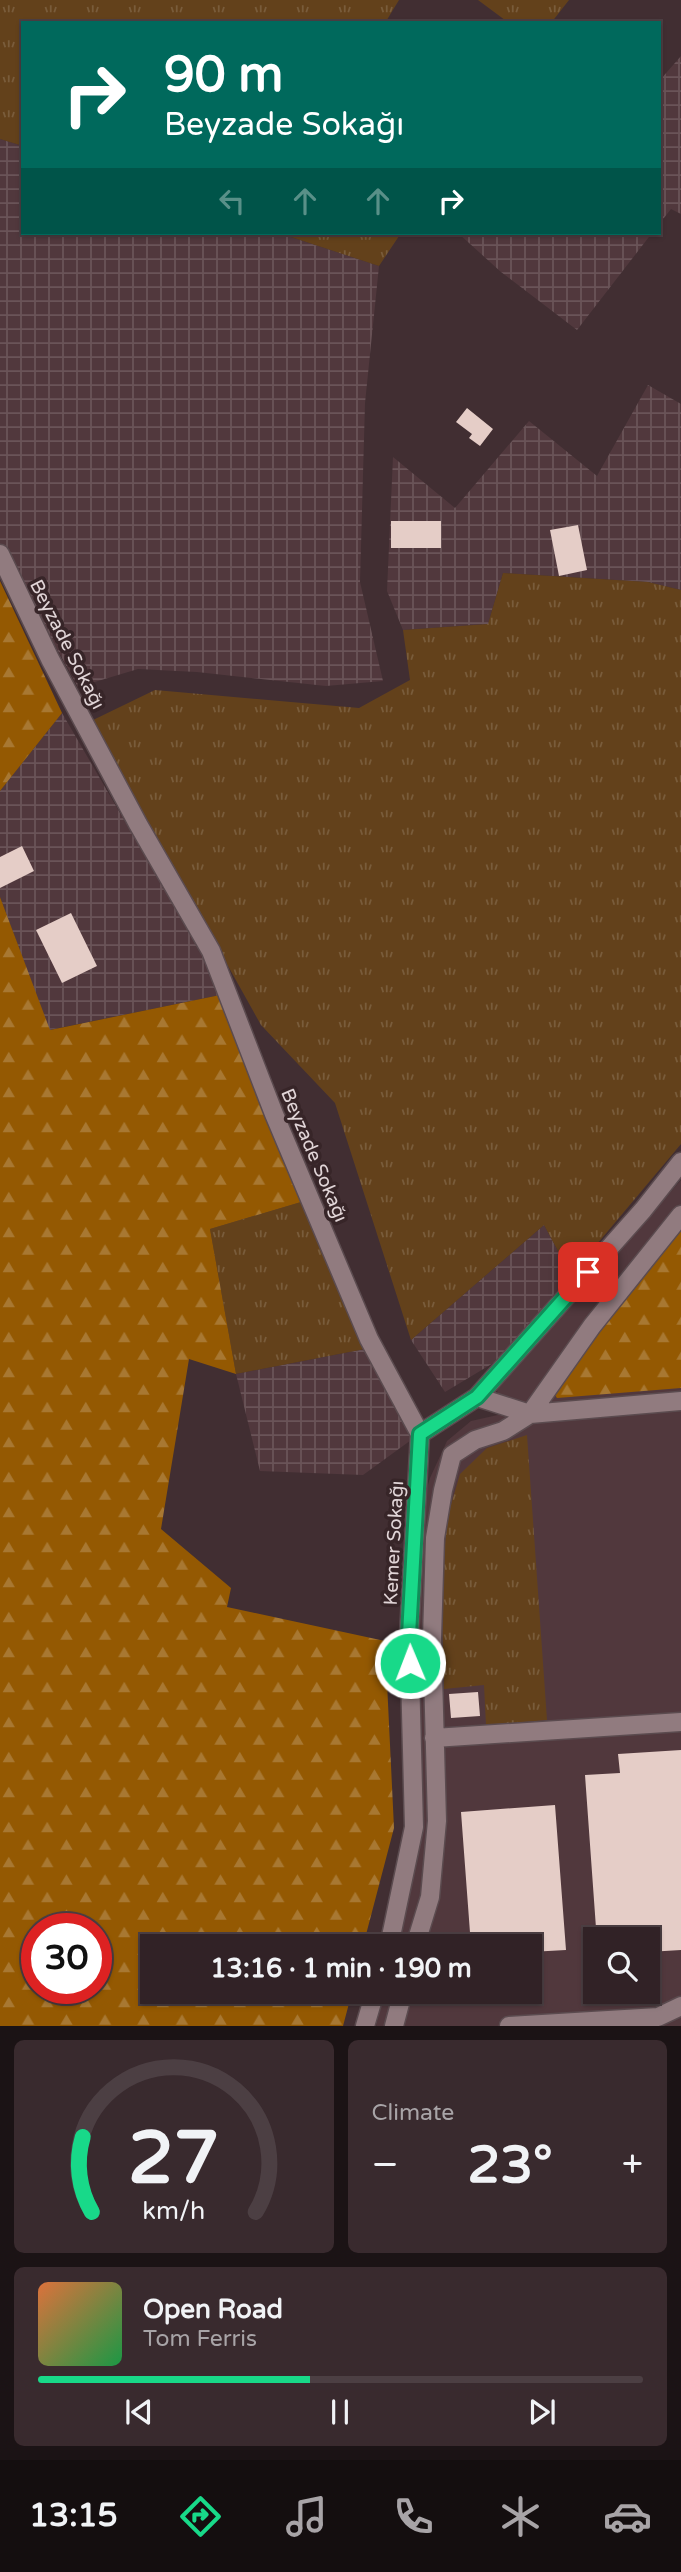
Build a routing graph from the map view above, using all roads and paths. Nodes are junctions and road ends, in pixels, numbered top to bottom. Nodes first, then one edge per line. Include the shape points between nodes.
1 (0, 554) edge
2 (681, 1162) edge
3 (681, 1215) edge
4 (477, 1397) junction
5 (681, 1401) edge
6 (530, 1414) junction
7 (420, 1434) junction
8 (681, 1721) edge
9 (434, 1738) junction
10 (392, 1934) edge
11 (419, 1934) edge
12 (371, 2004) edge
13 (400, 2004) edge
14 (681, 2006) edge
15 (365, 2026) edge
16 (394, 2026) edge
17 (509, 2026) edge

1 - 7 street, Beyzade Sokağı via 50,659 211,951 369,1339
2 - 4 street
3 - 6 street via 592,1326
4 - 6 street
4 - 7 street
5 - 6 street
6 - 9 street via 452,1455 435,1538
7 - 10 street, Kemer Sokağı via 409,1635 414,1827
8 - 9 street
9 - 11 street via 437,1821 430,1897
12 - 15 street
13 - 16 street
14 - 17 street via 658,2017

